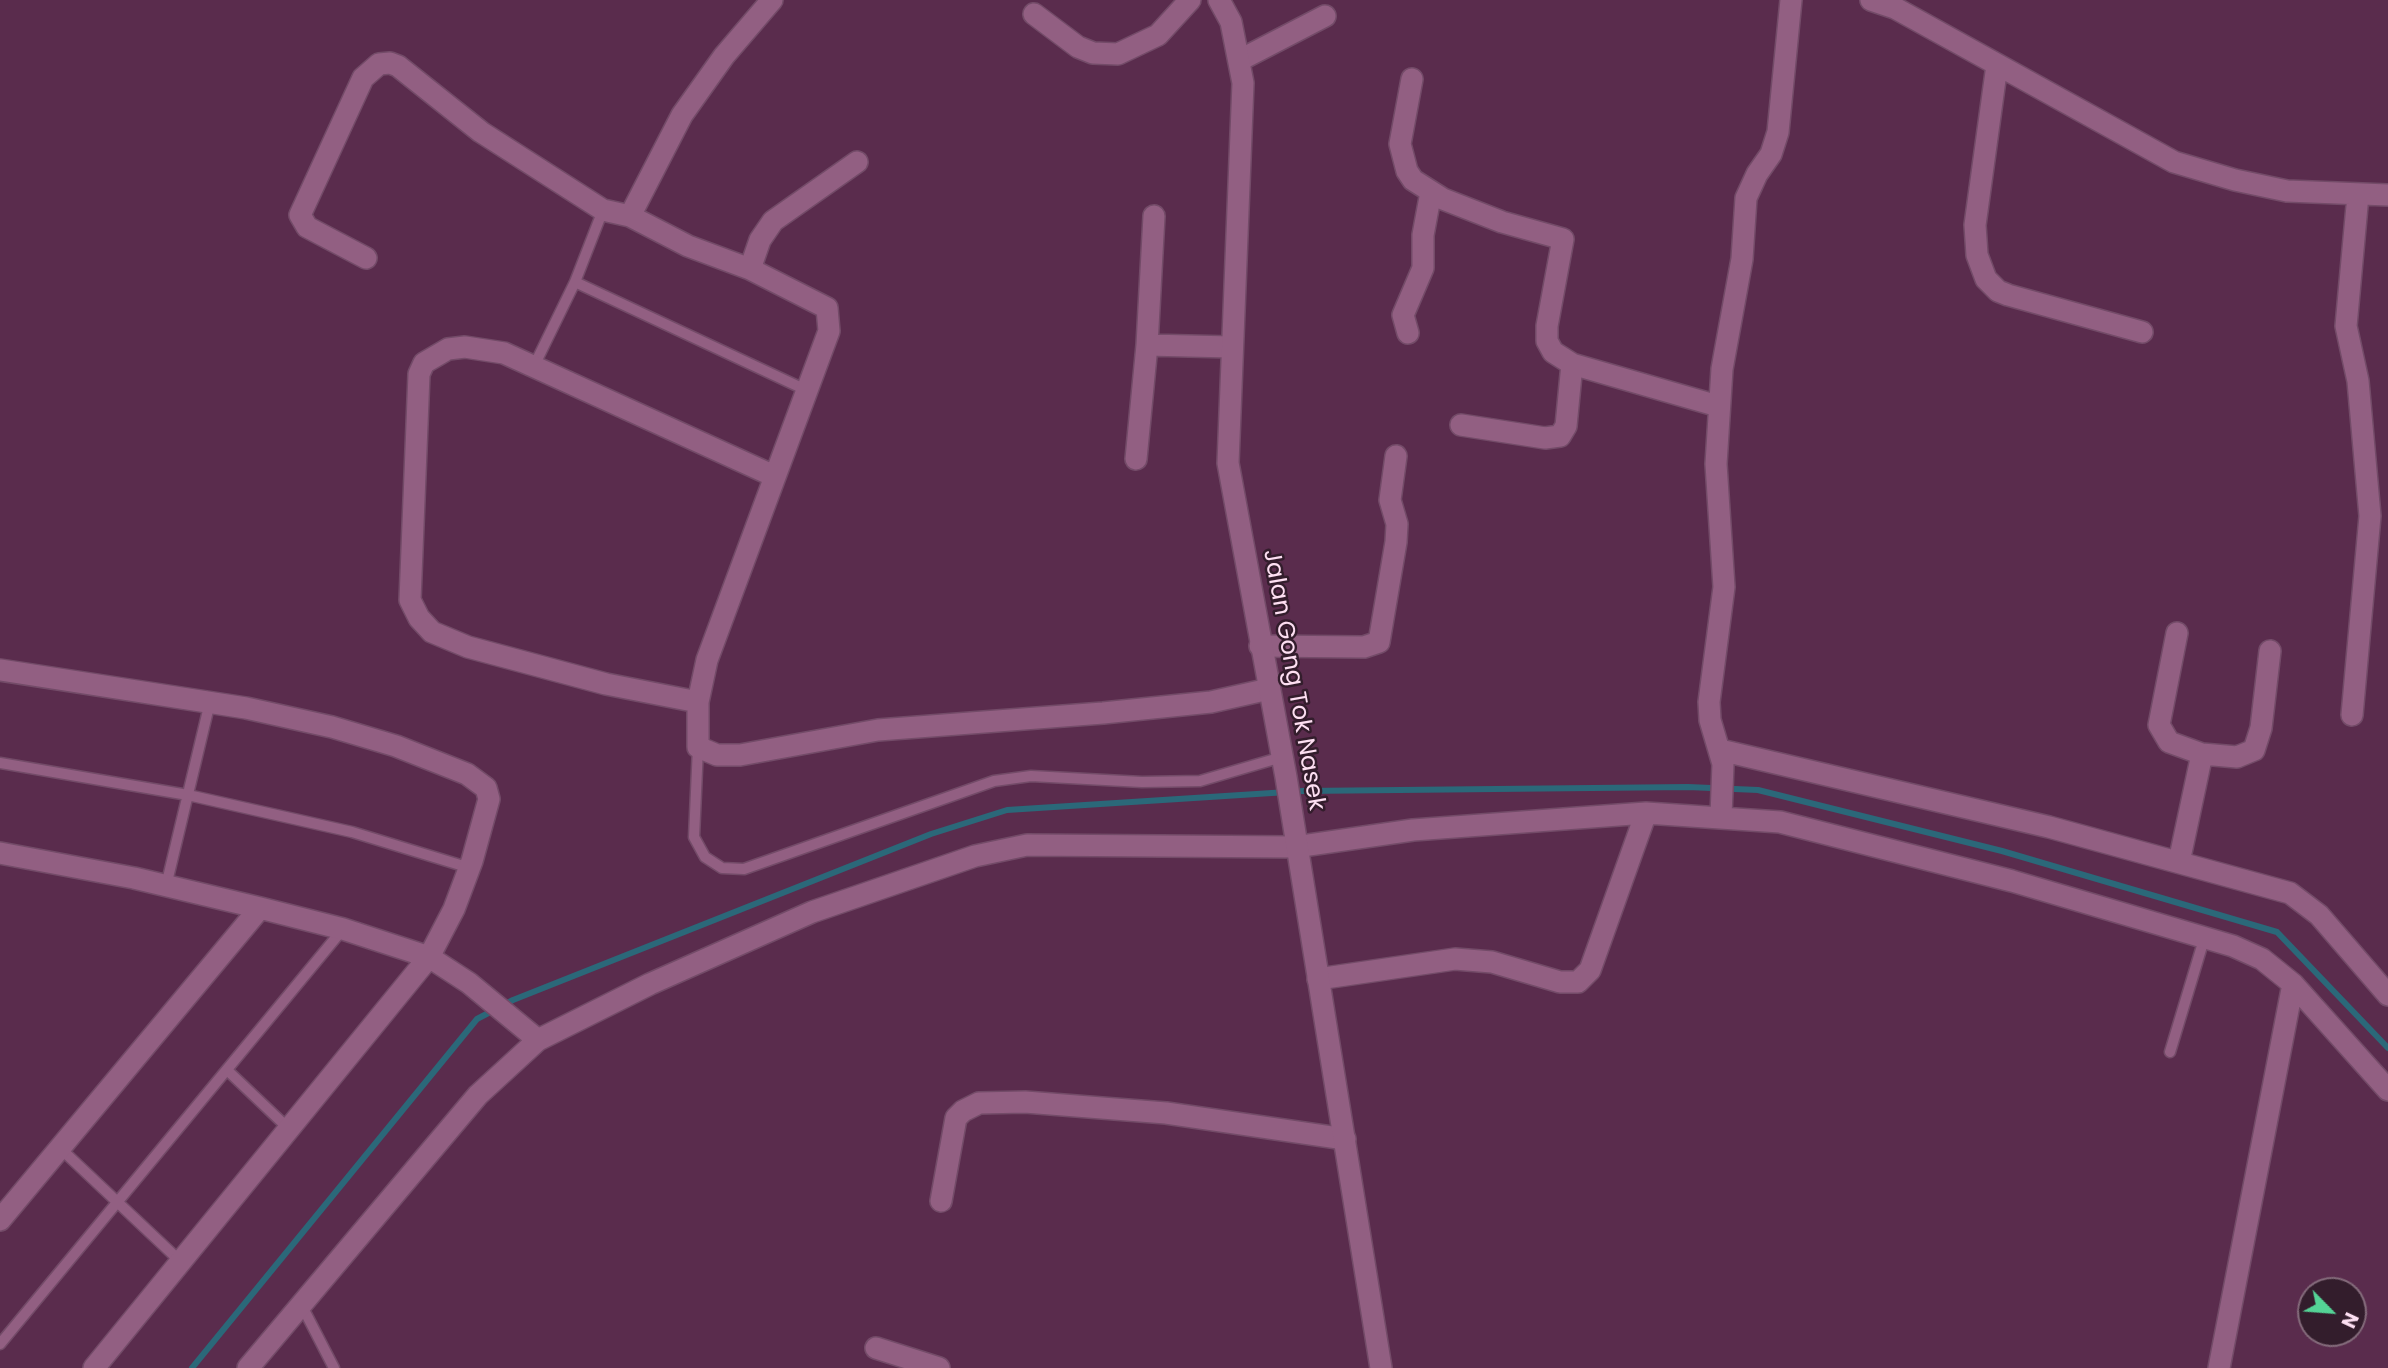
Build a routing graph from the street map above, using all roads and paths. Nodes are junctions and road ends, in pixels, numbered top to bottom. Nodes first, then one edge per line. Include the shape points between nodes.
1 (772, 0) edge
2 (1190, 0) edge
3 (1219, 0) edge
4 (1791, 0) edge
5 (1871, 0) edge
6 (1034, 14) dead end
7 (1325, 16) dead end
8 (1240, 60) junction
9 (1997, 65) junction
10 (1412, 79) dead end
11 (857, 162) dead end
12 (1431, 192) junction
13 (2358, 195) junction
14 (2388, 195) edge
15 (603, 210) junction
16 (630, 216) junction
17 (1154, 216) dead end
18 (366, 258) dead end
19 (750, 270) junction
20 (575, 282) junction
21 (2142, 332) dead end
22 (1408, 333) dead end
23 (1147, 345) junction
24 (1231, 347) junction
25 (1572, 365) junction
26 (534, 366) junction
27 (806, 390) junction
28 (1718, 406) junction
29 (1461, 425) dead end
30 (1396, 456) dead end
31 (1136, 458) dead end
32 (774, 476) junction
33 (2177, 633) dead end
34 (1260, 646) junction
35 (2270, 651) dead end
36 (0, 671) edge
37 (1269, 690) junction
38 (210, 702) junction
39 (698, 702) junction
40 (2352, 715) dead end
41 (698, 747) junction
42 (2202, 754) junction
43 (1722, 757) junction
44 (0, 763) edge
45 (1284, 767) junction
46 (188, 795) junction
47 (1646, 813) junction
48 (1722, 813) junction
49 (1295, 841) junction
50 (0, 853) edge
51 (2179, 862) junction
52 (470, 868) junction
53 (166, 886) junction
54 (260, 908) junction
55 (343, 929) junction
56 (2205, 936) junction
57 (429, 957) junction
58 (1318, 979) junction
59 (2293, 984) junction
60 (2388, 995) edge
61 (531, 1035) junction
62 (2170, 1052) dead end
63 (227, 1070) junction
64 (2388, 1090) edge
65 (289, 1129) junction
66 (1345, 1139) junction
67 (60, 1148) junction
68 (119, 1200) junction
69 (942, 1201) dead end
70 (0, 1220) edge
71 (181, 1262) junction
72 (301, 1304) junction
73 (0, 1344) edge
74 (876, 1348) dead end
75 (94, 1368) edge
76 (248, 1368) edge
77 (334, 1368) edge
78 (939, 1368) edge
79 (1381, 1368) edge
80 (2219, 1368) edge

1 - 16 street via 697,91
2 - 6 street via 1158,35 1118,54 1077,47
3 - 8 street, Jalan Gong Tok Nasek via 1231,22
4 - 28 street via 1778,132 1746,198 1742,259 1727,328
5 - 9 street via 1895,8
7 - 8 street
8 - 24 street, Jalan Gong Tok Nasek via 1243,83
9 - 13 street via 2174,162 2287,191
9 - 21 street via 1975,225 1977,255 1986,279 2008,295
10 - 12 street via 1400,144 1407,171
11 - 19 street via 773,221 760,240
12 - 22 street via 1423,268 1403,315
12 - 25 street via 1502,222 1563,239 1547,341 1553,352
13 - 14 street
13 - 40 street via 2346,326 2358,382 2370,516
15 - 16 street
15 - 18 street via 481,132 398,66 379,64 363,78 300,215 307,228
15 - 20 lane
16 - 19 street via 688,246
17 - 23 street
19 - 27 street via 827,308 829,331
20 - 26 lane
20 - 27 lane
23 - 24 street
23 - 31 street
24 - 34 street, Jalan Gong Tok Nasek via 1228,463
25 - 28 street
25 - 29 street via 1566,426 1560,436 1545,438
26 - 32 street
26 - 39 street via 504,353 465,347 436,354 424,363 419,374 410,600 432,632 468,647 606,684
27 - 32 street
28 - 43 street via 1717,488 1724,587 1709,702
30 - 34 street via 1390,500 1397,524 1396,542 1379,642 1364,647
32 - 39 street via 707,660
33 - 42 street via 2159,725 2169,742
34 - 37 street, Jalan Gong Tok Nasek
35 - 42 street via 2254,751 2238,757
36 - 38 street
37 - 41 street via 1211,702 878,730 740,755 717,755
37 - 45 street, Jalan Gong Tok Nasek
38 - 46 lane
38 - 52 street via 332,727 396,746 478,781 489,800
39 - 41 street
41 - 45 lane via 694,837 705,858 722,868 762,864 994,781 1031,776 1200,781
42 - 51 street
43 - 48 street
43 - 51 street via 2049,828
44 - 46 lane
45 - 49 street, Jalan Gong Tok Nasek
46 - 52 lane via 352,832
46 - 53 lane
47 - 48 street
47 - 49 street
47 - 58 street via 1590,970 1577,982 1560,982 1492,962 1455,959
48 - 56 street via 1793,825
49 - 58 street, Jalan Gong Tok Nasek
49 - 61 street via 1173,849 1051,843 996,850 812,912
50 - 53 street
51 - 60 street via 2268,885 2308,904
52 - 57 street
53 - 54 street
54 - 55 street
54 - 67 street
55 - 57 street
55 - 63 lane
56 - 59 street via 2262,959
56 - 62 lane
57 - 61 street via 469,983
57 - 65 street
58 - 66 street, Jalan Gong Tok Nasek
59 - 64 street
59 - 80 street
61 - 72 street
63 - 65 lane
63 - 68 lane
65 - 71 street
66 - 69 street via 1166,1113 979,1103 956,1118
66 - 79 street, Jalan Gong Tok Nasek
67 - 68 lane
67 - 70 street
68 - 71 lane
68 - 73 lane
71 - 75 street
72 - 76 street
72 - 77 lane
74 - 78 street

